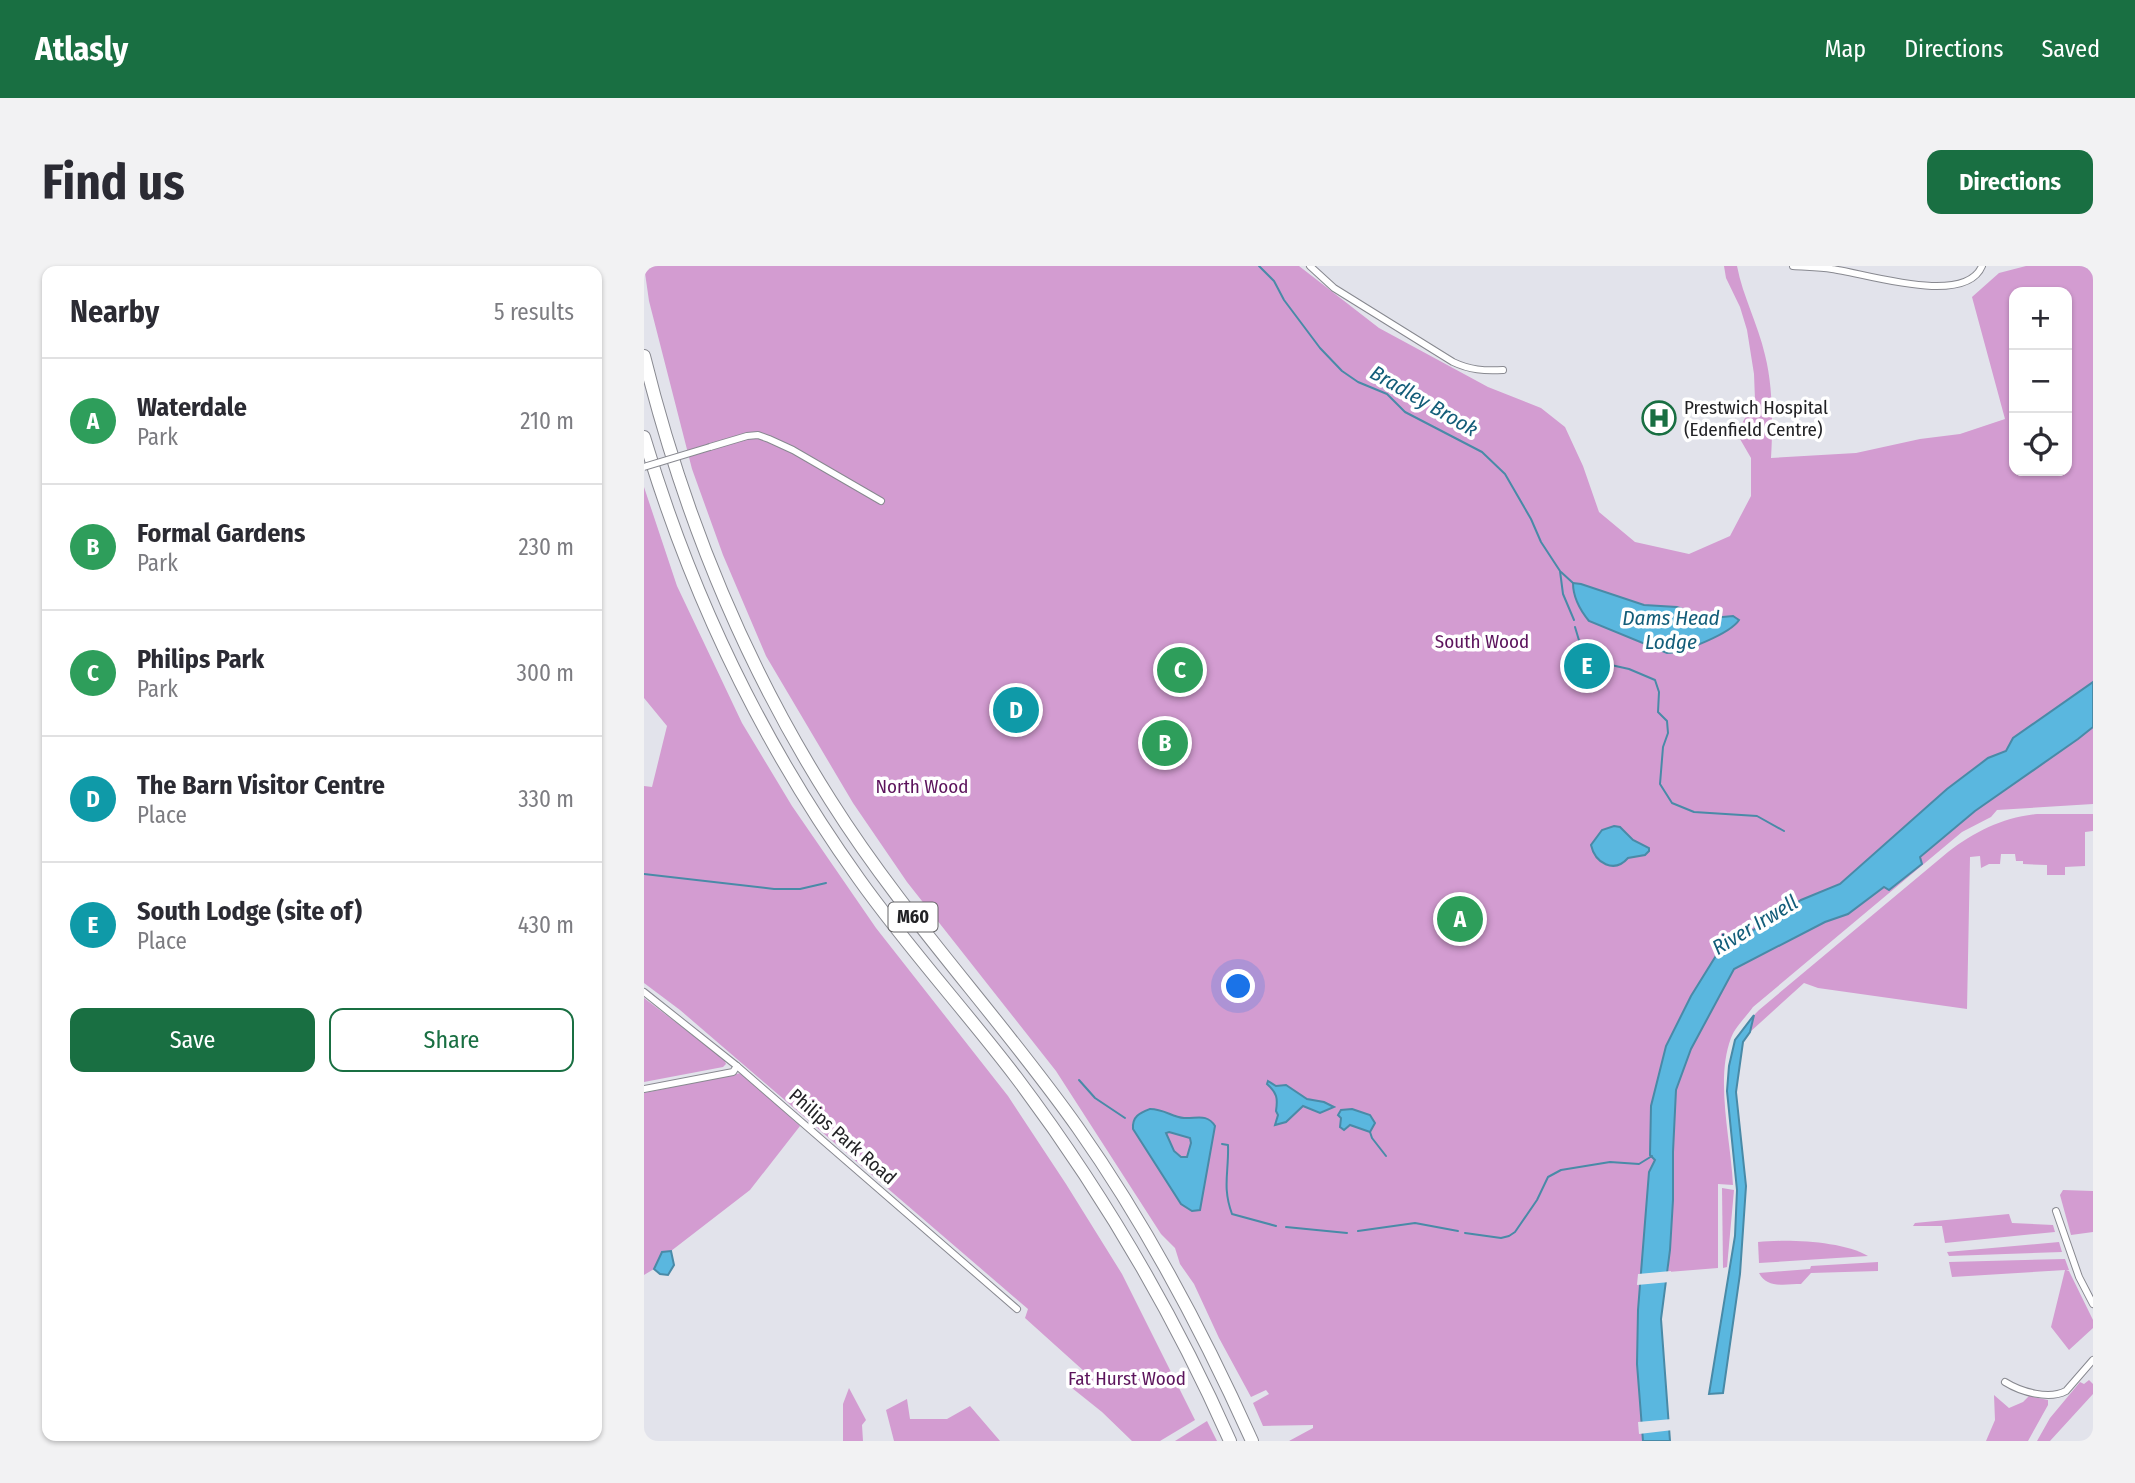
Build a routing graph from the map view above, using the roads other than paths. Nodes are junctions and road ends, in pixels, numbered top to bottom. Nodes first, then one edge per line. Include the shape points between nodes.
1 (1310, 266) edge
2 (1793, 266) edge
3 (1982, 266) edge
4 (644, 356) edge
5 (1503, 370) dead end
6 (644, 437) edge
7 (644, 467) edge
8 (881, 501) dead end
9 (644, 992) edge
10 (737, 1066) junction
11 (644, 1089) edge
12 (2056, 1211) dead end
13 (2093, 1304) edge
14 (1017, 1309) dead end
15 (2093, 1360) edge
16 (2005, 1382) dead end
17 (1230, 1441) edge
18 (1252, 1441) edge

1 - 5 street via 1334,288 1452,362 1468,369
2 - 3 street via 1906,284 1951,284 1974,277
4 - 18 highway, M60 via 677,474 711,569 779,713 867,857 1024,1055 1106,1171 1189,1308
6 - 17 highway, M60 via 696,587 779,754 858,879 1014,1075 1088,1179 1161,1299
7 - 8 street, bridge via 758,435
9 - 10 street, Philips Park Road
10 - 11 street via 733,1072
10 - 14 street, Philips Park Road
12 - 13 street via 2078,1278
15 - 16 street via 2061,1394 2014,1388

